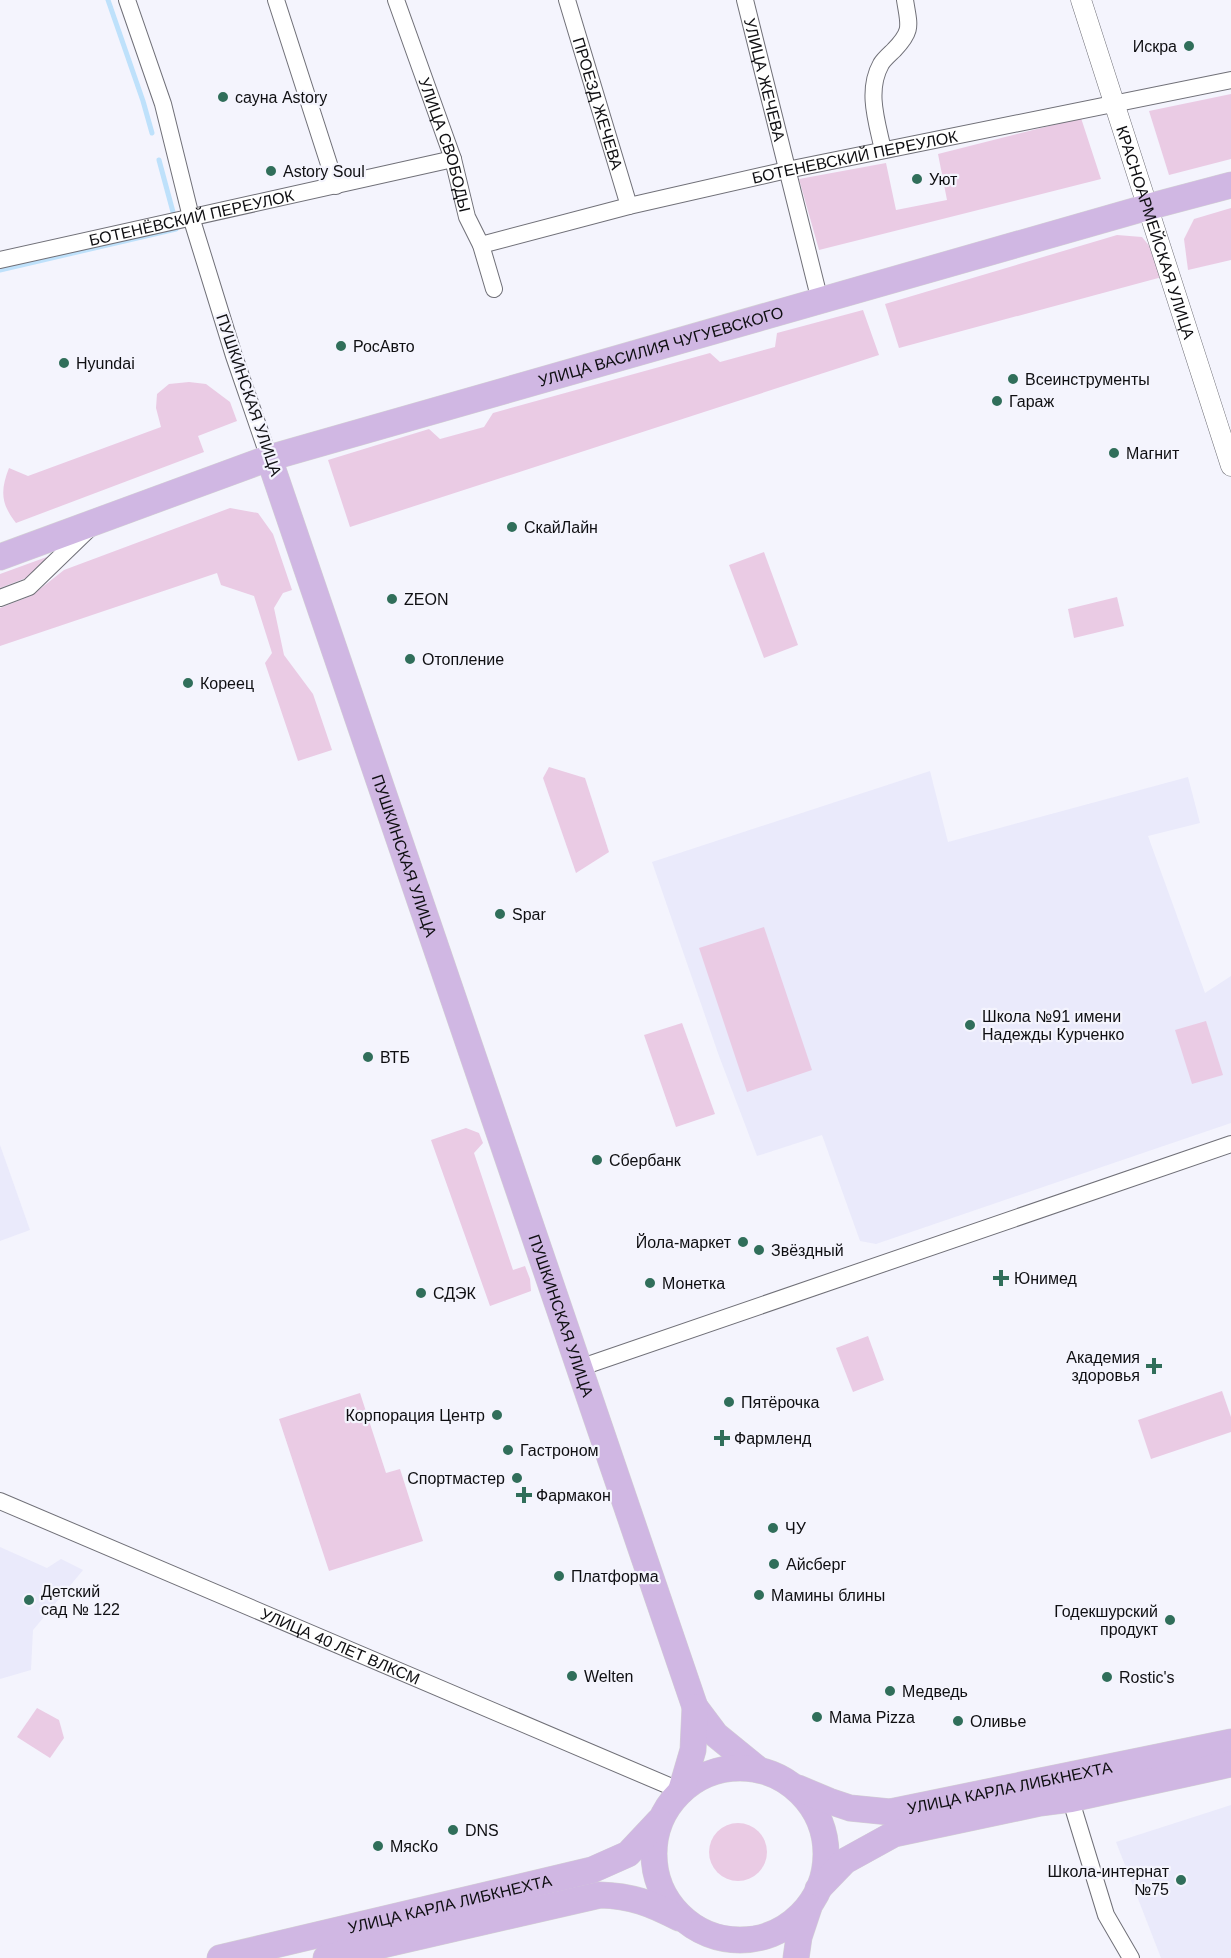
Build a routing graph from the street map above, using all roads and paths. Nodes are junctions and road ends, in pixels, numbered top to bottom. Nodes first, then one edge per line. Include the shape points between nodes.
1 (127, 0) edge
2 (276, 0) edge
3 (396, 0) edge
4 (567, 0) edge
5 (745, 0) edge
6 (904, 0) edge
7 (1081, 0) edge
8 (1231, 80) edge
9 (1113, 103) junction
10 (883, 150) junction
11 (453, 159) junction
12 (787, 170) junction
13 (1231, 185) edge
14 (336, 186) junction
15 (629, 206) junction
16 (1148, 207) junction
17 (191, 217) junction
18 (481, 245) junction
19 (0, 260) edge
20 (494, 289) dead end
21 (820, 301) junction
22 (269, 458) junction
23 (1231, 466) edge
24 (97, 521) junction
25 (0, 557) edge
26 (0, 598) edge
27 (1231, 1144) edge
28 (579, 1368) junction
29 (0, 1501) edge
30 (695, 1707) junction
31 (1231, 1742) edge
32 (1231, 1764) edge
33 (759, 1770) junction
34 (790, 1784) junction
35 (1066, 1788) junction
36 (681, 1791) junction
37 (1037, 1793) junction
38 (661, 1818) junction
39 (814, 1896) junction
40 (690, 1924) junction
41 (720, 1938) junction
42 (220, 1958) edge
43 (326, 1958) edge
44 (753, 1958) edge
45 (796, 1958) edge
46 (1131, 1958) edge

1 - 17 street, ПУШКИНСКАЯ УЛИЦА via 163,104
2 - 14 street
3 - 11 street, УЛИЦА СВОБОДЫ
4 - 15 street, ПРОЕЗД ЖЕЧЕВА
5 - 12 street, УЛИЦА ЖЕЧЕВА
6 - 10 street via 908,33 882,63 873,98
7 - 9 street, КРАСНОАРМЕЙСКАЯ УЛИЦА
8 - 9 street, БОТЕНЕВСКИЙ ПЕРЕУЛОК
9 - 10 street, БОТЕНЕВСКИЙ ПЕРЕУЛОК
9 - 16 street, КРАСНОАРМЕЙСКАЯ УЛИЦА
10 - 12 street, БОТЕНЕВСКИЙ ПЕРЕУЛОК
11 - 14 street, БОТЕНЁВСКИЙ ПЕРЕУЛОК
11 - 18 street, УЛИЦА СВОБОДЫ via 467,217
12 - 15 street, БОТЕНЕВСКИЙ ПЕРЕУЛОК
12 - 21 street, УЛИЦА ЖЕЧЕВА
13 - 16 main road, УЛИЦА ВАСИЛИЯ ЧУГУЕВСКОГО
14 - 17 street, БОТЕНЁВСКИЙ ПЕРЕУЛОК
15 - 18 street, БОТЕНЕВСКИЙ ПЕРЕУЛОК
16 - 21 main road, УЛИЦА ВАСИЛИЯ ЧУГУЕВСКОГО
16 - 23 street, КРАСНОАРМЕЙСКАЯ УЛИЦА
17 - 19 street, БОТЕНЁВСКИЙ ПЕРЕУЛОК
17 - 22 street, ПУШКИНСКАЯ УЛИЦА
18 - 20 street, УЛИЦА СВОБОДЫ
21 - 22 main road, УЛИЦА ВАСИЛИЯ ЧУГУЕВСКОГО
22 - 24 main road, УЛИЦА ВАСИЛИЯ ЧУГУЕВСКОГО
22 - 28 main road, ПУШКИНСКАЯ УЛИЦА
24 - 25 main road, УЛИЦА ВАСИЛИЯ ЧУГУЕВСКОГО
24 - 26 street, УЛИЦА ВАСИЛИЯ ЧУГУЕВСКОГО via 29,587
27 - 28 street
28 - 30 main road, ПУШКИНСКАЯ УЛИЦА
29 - 36 street, УЛИЦА 40 ЛЕТ ВЛКСМ
30 - 33 main road, ПУШКИНСКАЯ УЛИЦА via 716,1735
30 - 36 main road, ПУШКИНСКАЯ УЛИЦА via 693,1750
31 - 35 main road, УЛИЦА КАРЛА ЛИБКНЕХТА
32 - 35 main road, УЛИЦА КАРЛА ЛИБКНЕХТА
33 - 34 main road
33 - 36 main road via 717,1770
34 - 37 main road, УЛИЦА КАРЛА ЛИБКНЕХТА via 850,1808 890,1812
34 - 39 main road via 813,1808 825,1840 825,1865
35 - 37 main road, УЛИЦА КАРЛА ЛИБКНЕХТА
35 - 46 street via 1106,1915
36 - 38 main road
37 - 39 main road, УЛИЦА КАРЛА ЛИБКНЕХТА via 894,1834 845,1861
38 - 40 main road via 654,1851 659,1884 666,1899
38 - 42 main road, УЛИЦА КАРЛА ЛИБКНЕХТА via 628,1854 592,1870
39 - 41 main road via 792,1922 770,1934
39 - 45 main road
40 - 41 main road
40 - 43 main road, УЛИЦА КАРЛА ЛИБКНЕХТА via 649,1903 600,1895
41 - 44 main road

